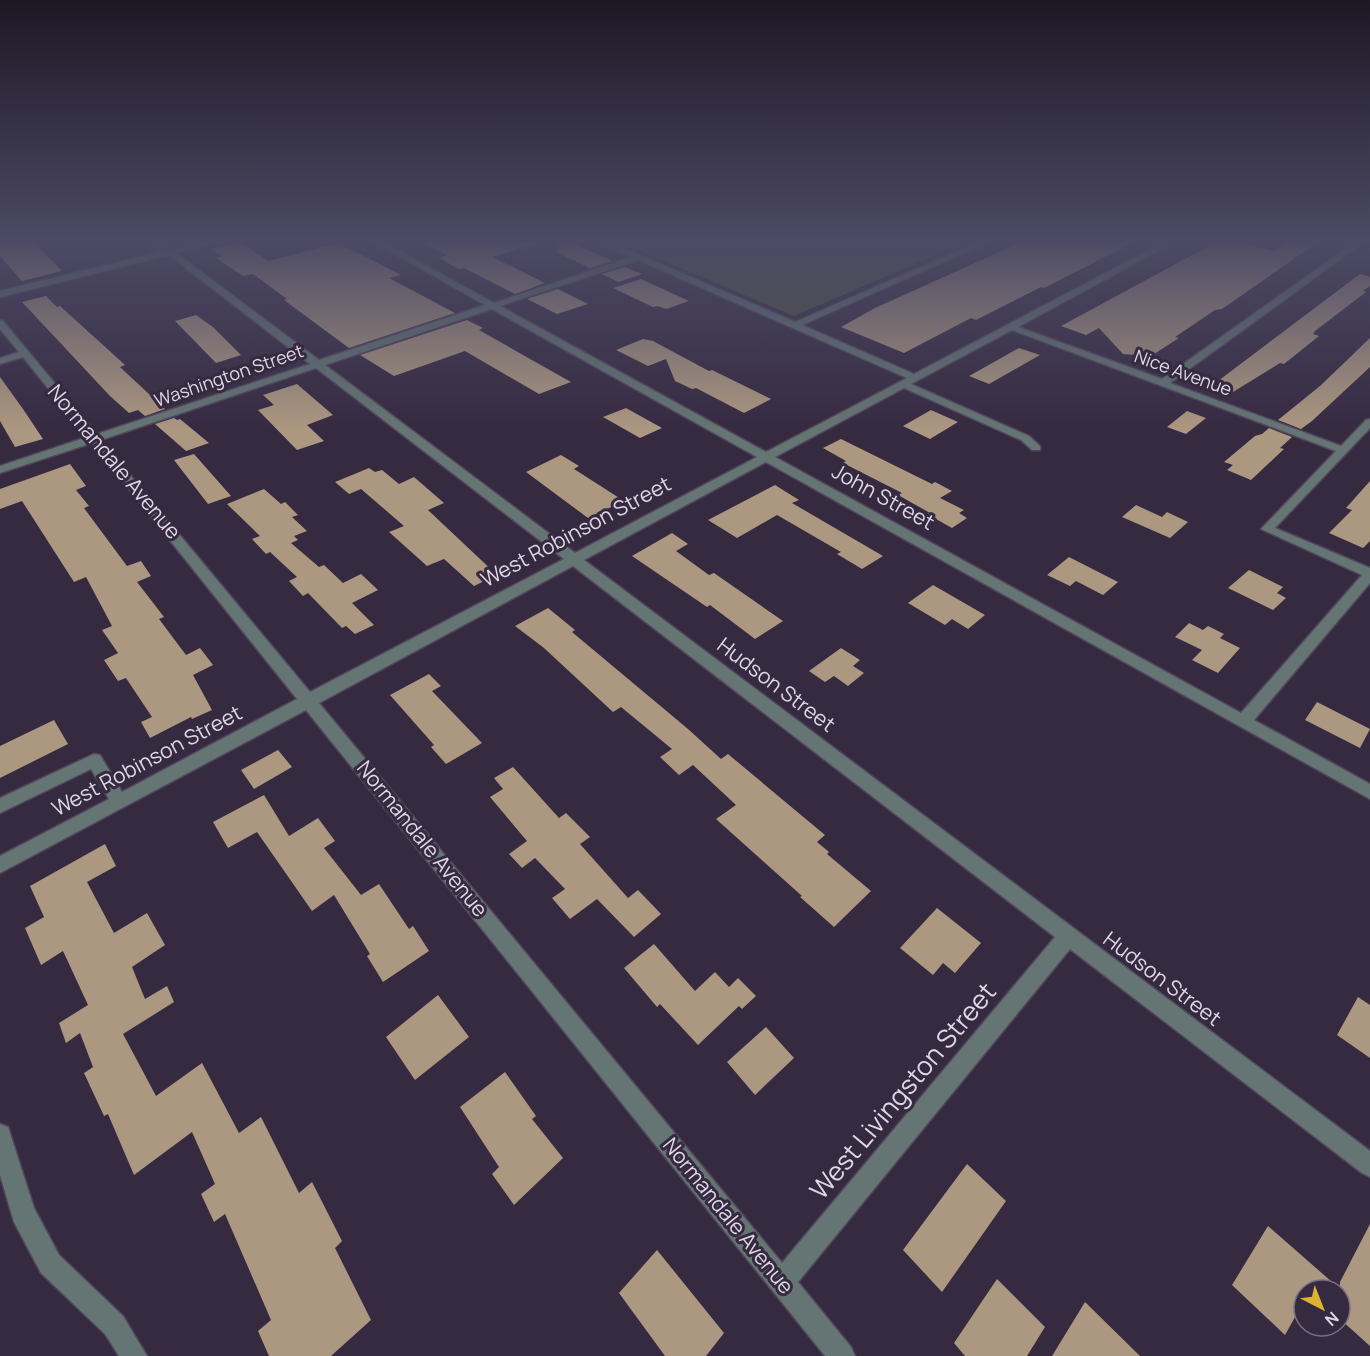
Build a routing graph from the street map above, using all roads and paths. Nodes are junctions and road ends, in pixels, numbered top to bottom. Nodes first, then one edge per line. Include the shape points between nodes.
1 (238, 303) edge
2 (487, 303) edge
3 (500, 303) edge
4 (747, 303) edge
5 (844, 303) edge
6 (1055, 303) edge
7 (1274, 303) edge
8 (492, 306) junction
9 (0, 323) edge
10 (796, 324) junction
11 (1011, 327) junction
12 (24, 354) junction
13 (0, 361) edge
14 (318, 363) junction
15 (909, 381) junction
16 (1163, 383) junction
17 (1370, 422) edge
18 (96, 438) junction
19 (1036, 448) dead end
20 (1343, 450) junction
21 (765, 457) junction
22 (0, 470) edge
23 (574, 559) junction
24 (1370, 574) edge
25 (308, 700) junction
26 (1243, 722) junction
27 (1370, 792) edge
28 (119, 801) junction
29 (0, 806) edge
30 (0, 865) edge
31 (1068, 936) junction
32 (0, 1135) edge
33 (1370, 1165) edge
34 (782, 1282) junction
35 (134, 1356) edge
36 (842, 1356) edge

1 - 14 street, Hudson Street
2 - 8 street, John Street
3 - 8 street, Washington Street
4 - 10 street
5 - 10 street
6 - 11 street, West Robinson Street
7 - 16 street
8 - 14 street, Washington Street
8 - 21 street, John Street
9 - 12 street, Normandale Avenue
10 - 15 street
11 - 15 street, West Robinson Street
11 - 16 street, Nice Avenue
12 - 13 street
12 - 18 street, Normandale Avenue
14 - 18 street, Washington Street
14 - 23 street, Hudson Street
15 - 19 street via 945,404 1024,438
15 - 21 street, West Robinson Street
16 - 20 street, Nice Avenue
17 - 20 street
18 - 22 street, Washington Street
18 - 25 street, Normandale Avenue
20 - 24 street via 1267,529
21 - 23 street, West Robinson Street
21 - 26 street, John Street
23 - 25 street, West Robinson Street
23 - 31 street, Hudson Street
24 - 26 street
25 - 28 street, West Robinson Street
25 - 34 street, Normandale Avenue
26 - 27 street, John Street
28 - 29 street via 94,760
28 - 30 street, West Robinson Street
31 - 33 street, Hudson Street
31 - 34 street, West Livingston Street
32 - 35 street via 23,1213 50,1264 114,1325
34 - 36 street, Normandale Avenue

